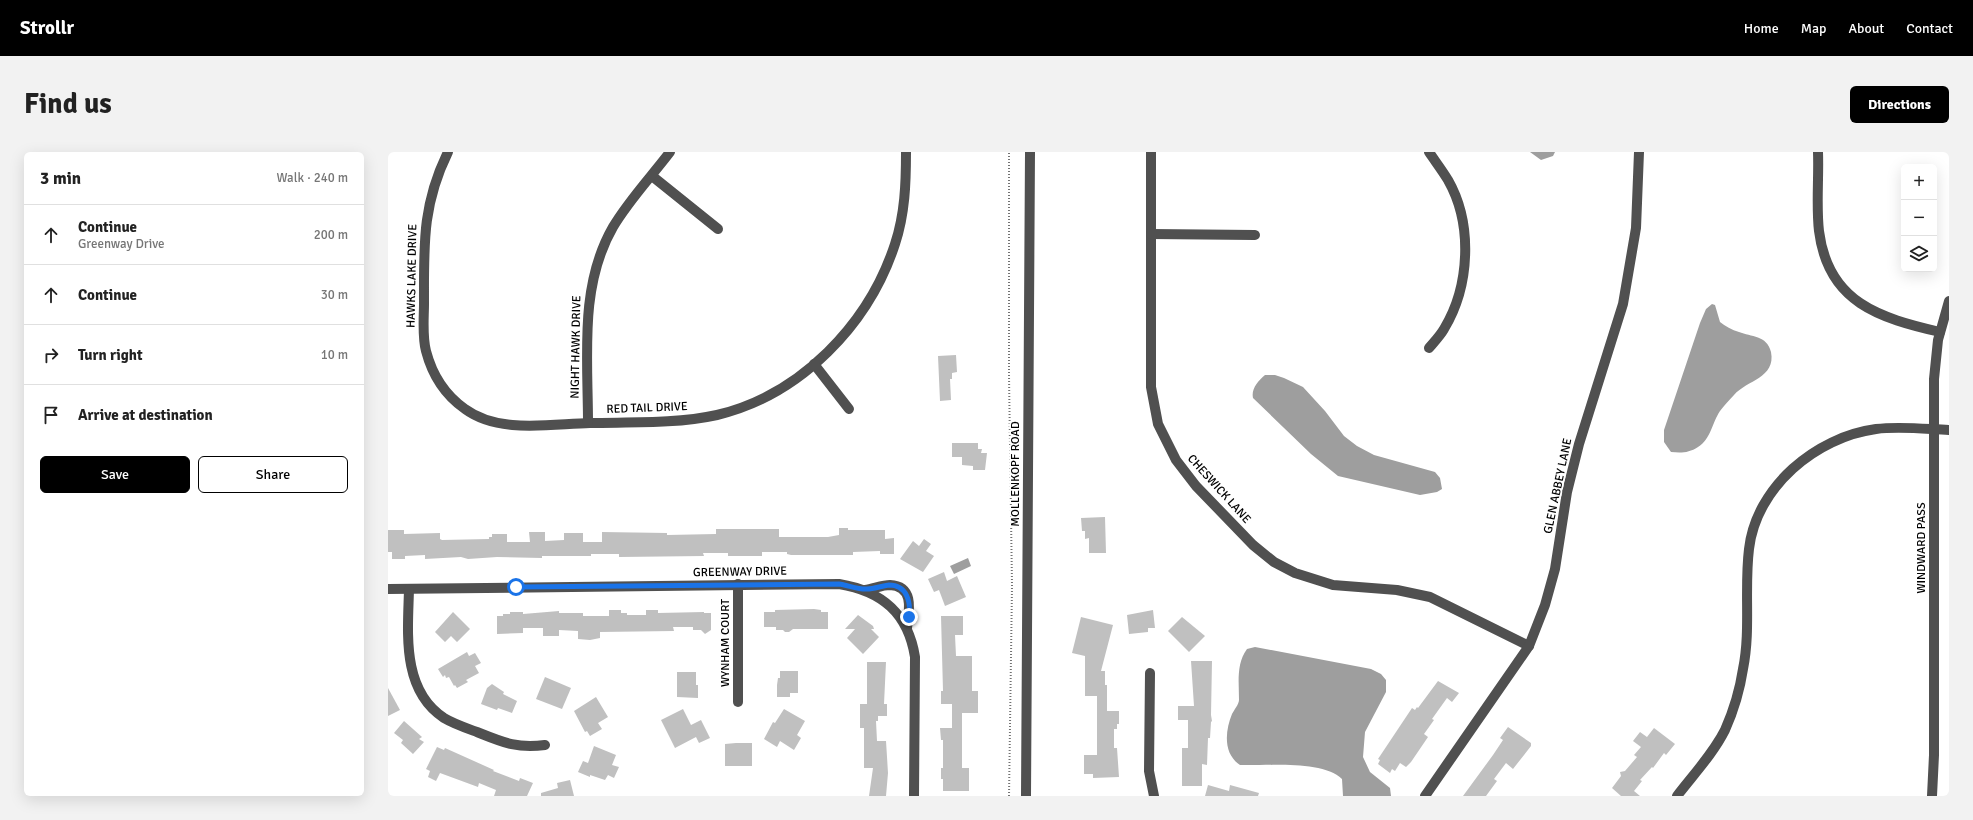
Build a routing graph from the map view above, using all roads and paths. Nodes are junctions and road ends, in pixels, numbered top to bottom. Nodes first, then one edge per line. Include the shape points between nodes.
1 (448, 152) edge
2 (670, 152) edge
3 (906, 152) edge
4 (1009, 152) edge
5 (1030, 152) edge
6 (1151, 152) edge
7 (1429, 152) edge
8 (1639, 152) edge
9 (1818, 152) edge
10 (652, 176) junction
11 (718, 229) dead end
12 (1151, 234) junction
13 (1255, 235) dead end
14 (1949, 301) edge
15 (1940, 332) junction
16 (1429, 348) dead end
17 (814, 364) junction
18 (450, 397) joint
19 (849, 409) dead end
20 (588, 423) junction
21 (1934, 430) junction
22 (1949, 430) edge
23 (738, 584) junction
24 (388, 589) edge
25 (409, 589) junction
26 (865, 590) junction
27 (907, 628) junction
28 (1529, 646) junction
29 (1150, 673) dead end
30 (738, 702) dead end
31 (544, 745) dead end
32 (914, 796) edge
33 (1008, 796) edge
34 (1026, 796) edge
35 (1154, 796) edge
36 (1425, 796) edge
37 (1677, 796) edge
38 (1932, 796) edge

1 - 18 street, HAWKS LAKE DRIVE via 440,168 426,214 424,340 430,366
2 - 10 street, NIGHT HAWK DRIVE
3 - 17 street, RED TAIL DRIVE via 906,184 902,209 895,243 885,268 872,296 854,322 838,342
4 - 33 path via 1012,586
5 - 34 street, MOLLENKOPF ROAD
6 - 12 street, CHESWICK LANE
7 - 16 street via 1448,181 1460,210 1464,228 1465,257 1464,272 1452,313 1444,330
8 - 28 street, GLEN ABBEY LANE via 1636,228 1623,304 1578,444 1551,584
9 - 15 street via 1819,230 1822,249 1839,284 1852,297 1878,315
10 - 11 street
10 - 20 street, NIGHT HAWK DRIVE via 624,209 613,227 601,253 592,284 588,310
12 - 13 street
12 - 28 street, CHESWICK LANE via 1153,403 1158,424 1167,443 1176,460 1196,486 1253,545 1274,562 1295,573 1333,585 1398,590 1430,597
14 - 15 street, WINDWARD PASS
15 - 21 street, WINDWARD PASS via 1935,359
17 - 19 street
17 - 20 street, RED TAIL DRIVE via 768,396 720,414 676,422
18 - 20 street, RED TAIL DRIVE via 464,409 481,418 504,424
21 - 22 street
21 - 37 street via 1876,429 1835,440 1790,471 1774,489 1757,518 1749,547 1746,644 1736,700 1724,730 1708,756
21 - 38 street, WINDWARD PASS
23 - 25 street, GREENWAY DRIVE
23 - 26 street, GREENWAY DRIVE via 839,584
23 - 30 street, WYNHAM COURT
24 - 25 street, GREENWAY DRIVE
25 - 31 street via 410,663 417,688 426,701 444,718 498,741 522,747
26 - 27 street, GREENWAY DRIVE via 888,604
26 - 27 street via 890,585 901,588 910,600
27 - 32 street, GREENWAY DRIVE via 915,657
28 - 36 street, GLEN ABBEY LANE
29 - 35 street via 1149,771

